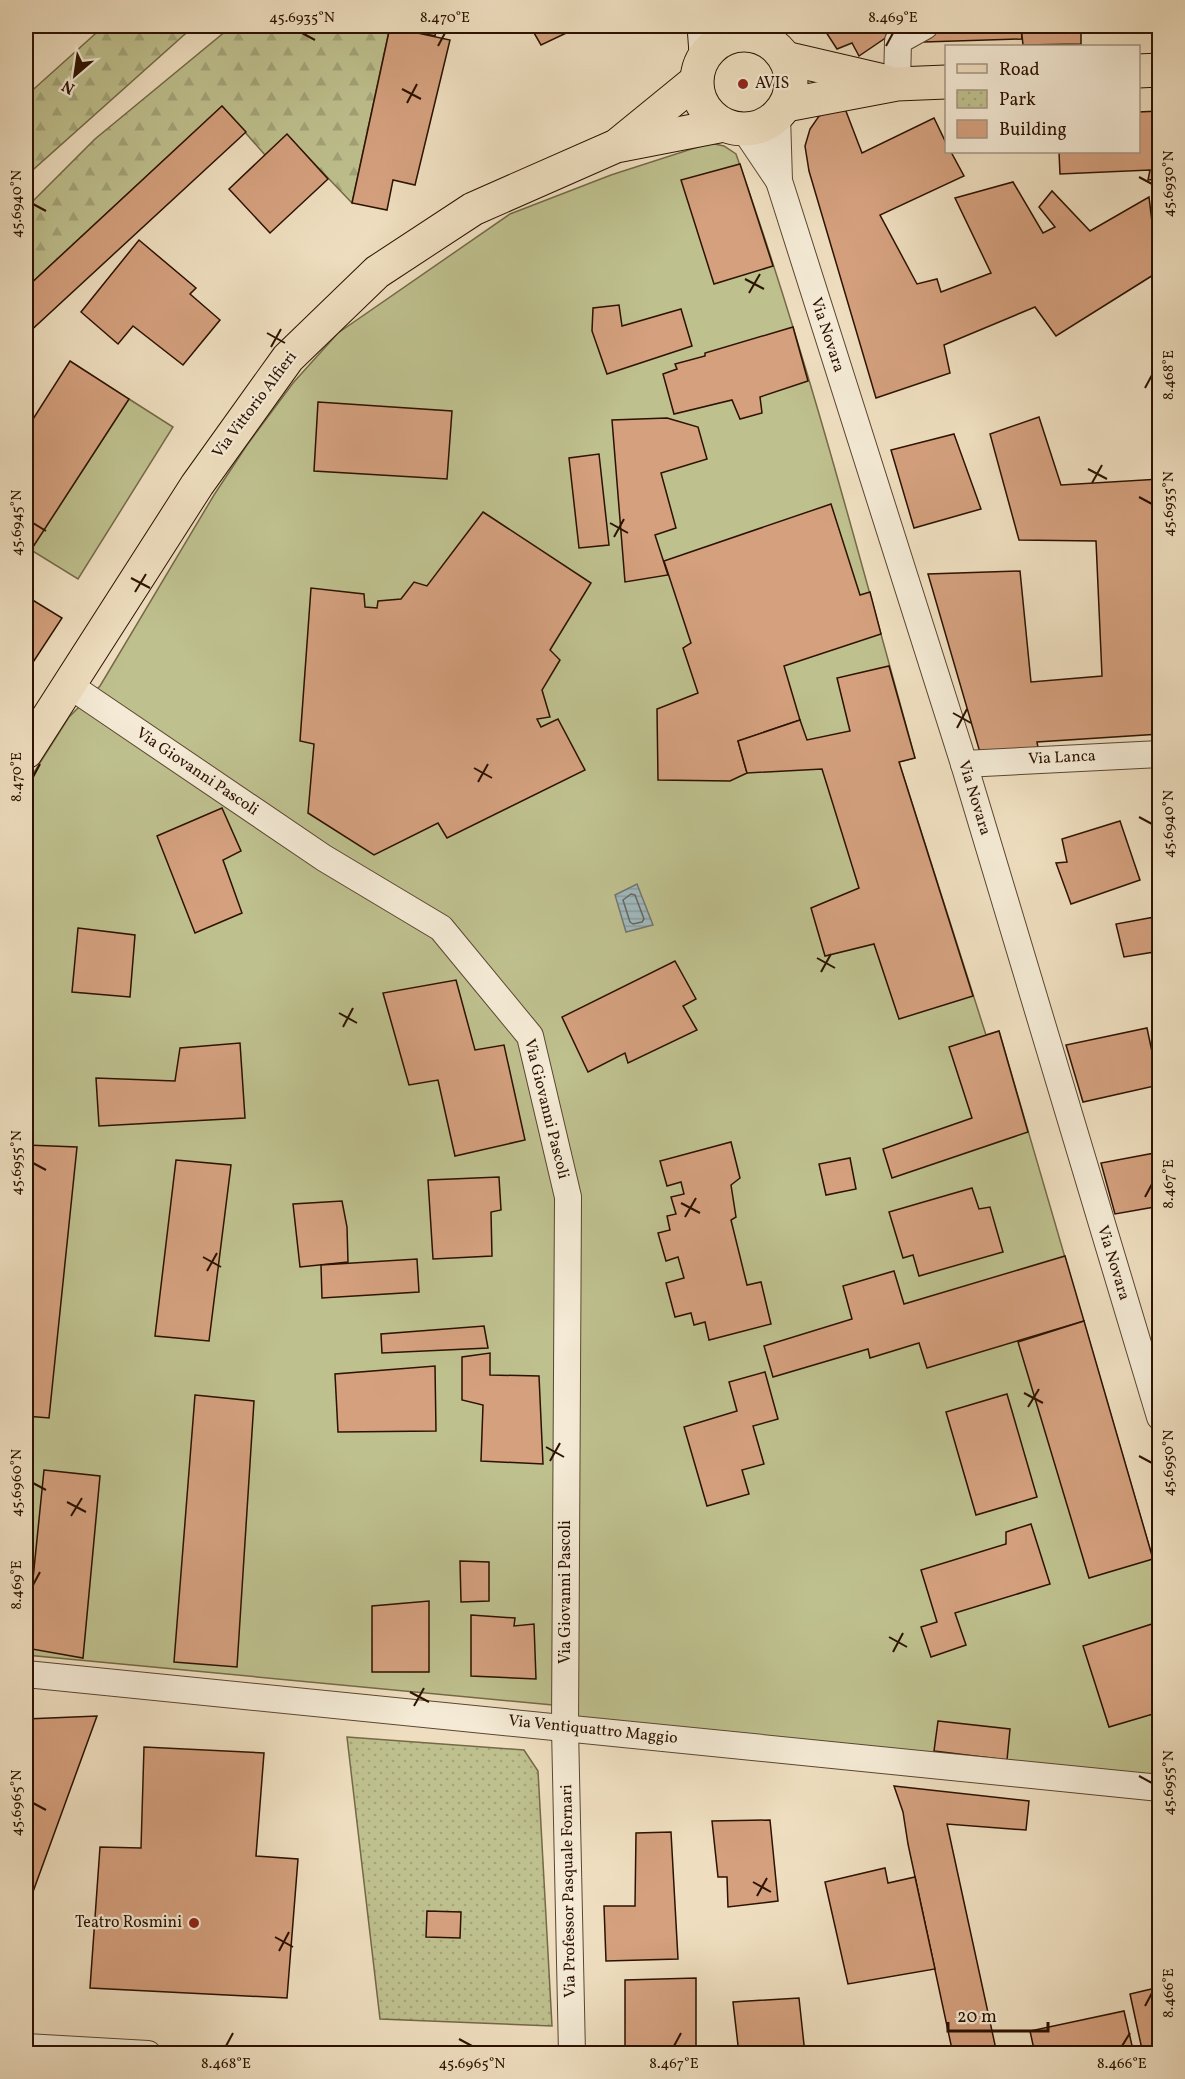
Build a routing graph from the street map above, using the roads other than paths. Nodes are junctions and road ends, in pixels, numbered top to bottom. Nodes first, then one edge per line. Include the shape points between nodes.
1 (925, 26) edge
2 (752, 30) edge
3 (702, 53) edge
4 (785, 58) junction
5 (1160, 70) edge
6 (1140, 71) edge
7 (945, 82) edge
8 (897, 84) junction
9 (781, 110) junction
10 (734, 127) junction
11 (616, 146) junction
12 (779, 181) junction
13 (69, 685) junction
14 (26, 753) edge
15 (1160, 754) edge
16 (964, 764) junction
17 (1159, 1414) edge
18 (26, 1674) edge
19 (565, 1728) junction
20 (1160, 1788) edge
21 (26, 2047) edge
22 (148, 2054) edge
23 (572, 2054) edge

1 - 8 street via 898,41
2 - 3 main road via 728,37
2 - 4 main road
3 - 10 main road via 698,94 713,117
3 - 11 main road, Via Vittorio Alfieri
4 - 8 main road
4 - 9 main road via 791,90
5 - 6 main road
7 - 8 main road
8 - 9 main road
9 - 10 main road via 756,128
9 - 12 street, Via Novara
10 - 11 main road, Via Vittorio Alfieri
10 - 12 street, Via Novara
11 - 13 main road, Via Vittorio Alfieri via 473,209 376,272 288,358 197,486
12 - 16 street, Via Novara
13 - 14 main road, Via Vittorio Alfieri
13 - 19 street, Via Giovanni Pascoli via 324,858 441,928 530,1036 568,1197
15 - 16 street, Via Lanca
16 - 17 street, Via Novara
18 - 19 street, Via Ventiquattro Maggio
19 - 20 street, Via Ventiquattro Maggio
19 - 23 street, Via Professor Pasquale Fornari
21 - 22 street

